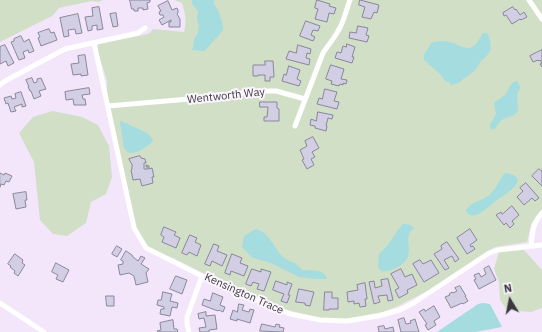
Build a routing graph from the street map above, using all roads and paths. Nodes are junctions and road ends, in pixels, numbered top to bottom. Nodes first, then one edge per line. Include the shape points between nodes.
1 (350, 0) edge
2 (529, 0) edge
3 (542, 19) edge
4 (145, 28) dead end
5 (94, 43) junction
6 (0, 85) edge
7 (305, 99) junction
8 (108, 106) junction
9 (295, 126) dead end
10 (542, 213) edge
11 (542, 245) edge
12 (531, 246) junction
13 (202, 276) junction
14 (0, 303) edge
15 (44, 332) edge
16 (189, 332) edge

1 - 7 street via 342,24 327,46
2 - 3 street
4 - 5 street via 138,33
5 - 6 street via 65,49
5 - 8 street, Kensington Trace
7 - 8 street, Wentworth Way via 266,91
7 - 9 street
8 - 13 street, Kensington Trace via 134,228 146,248
10 - 12 street via 534,223
11 - 12 street, Kensington Trace
12 - 13 street, Kensington Trace via 489,253 400,310 347,322 290,314
13 - 16 street via 187,317
14 - 15 street

